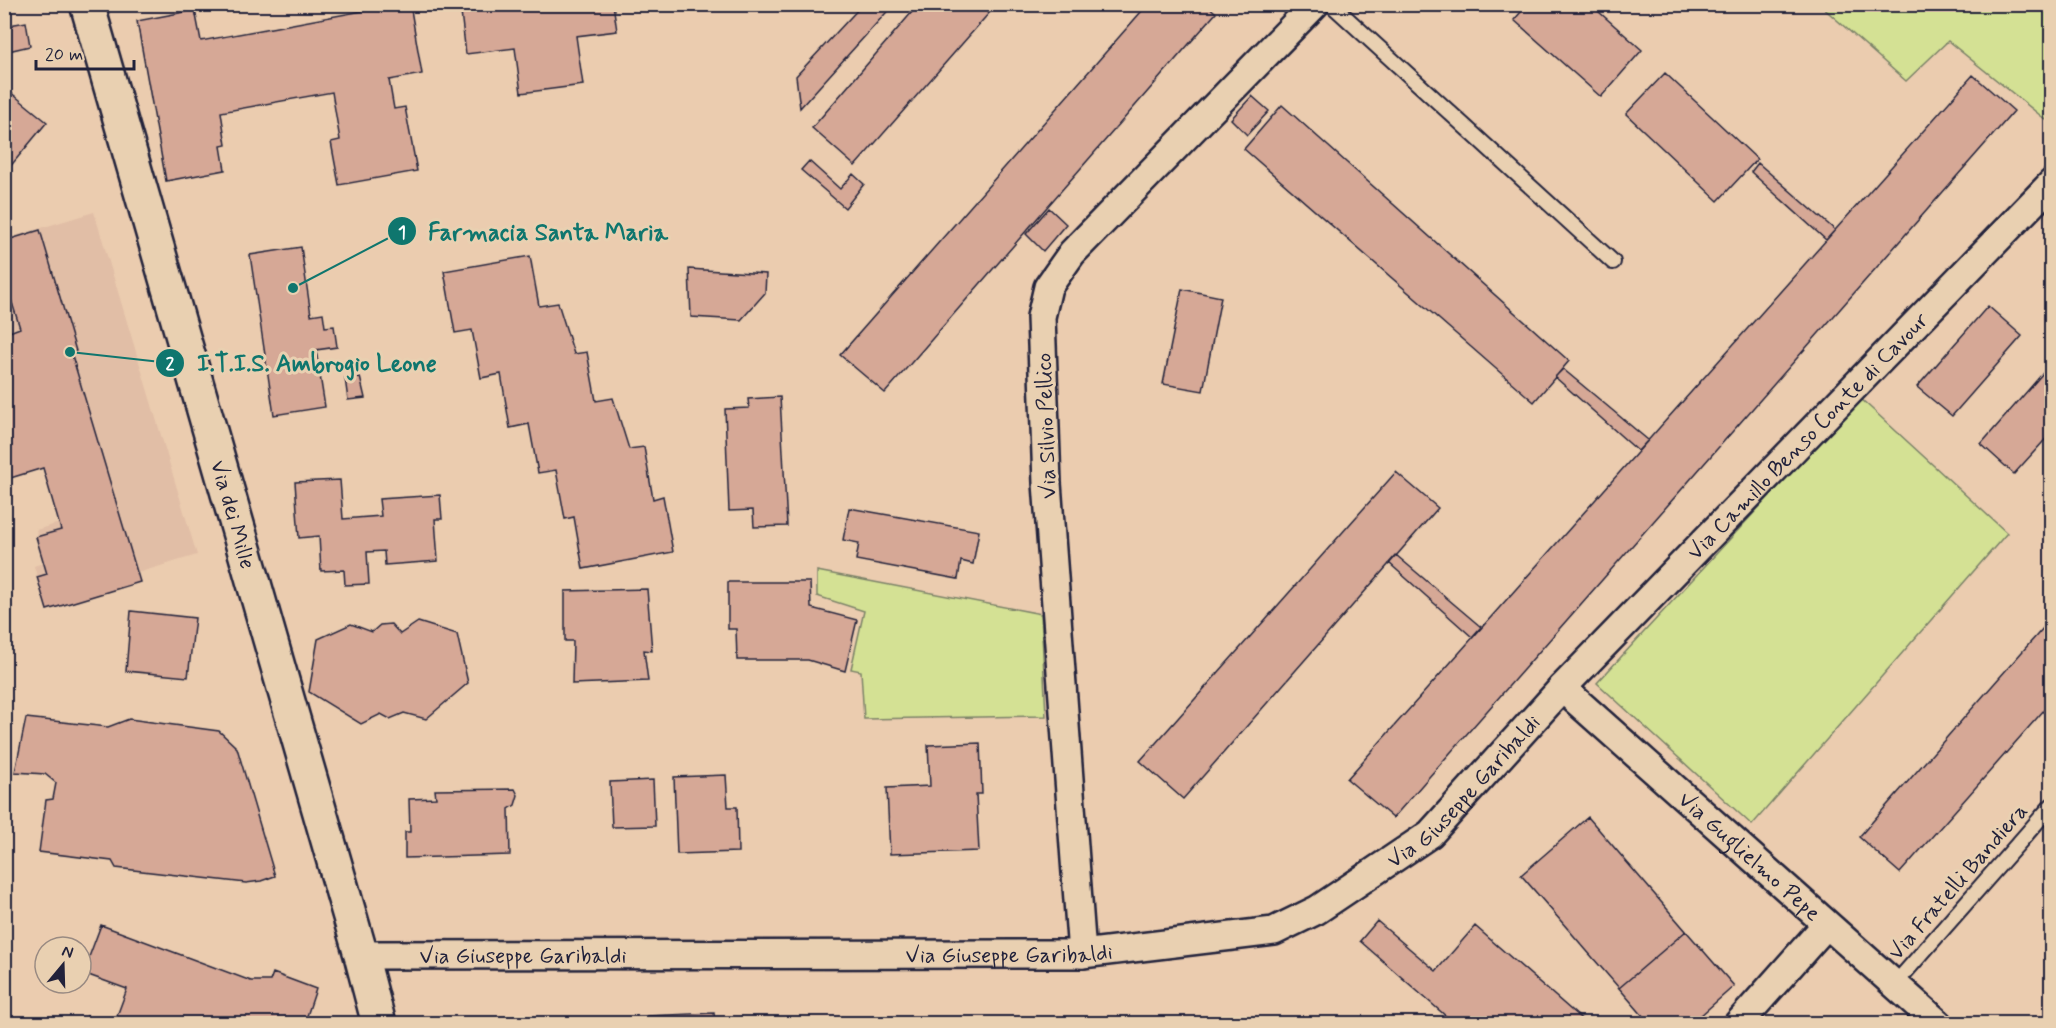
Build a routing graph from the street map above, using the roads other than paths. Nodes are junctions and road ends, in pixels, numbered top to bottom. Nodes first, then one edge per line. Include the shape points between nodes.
1 (87, 4) edge
2 (1315, 4) edge
3 (1331, 4) edge
4 (2052, 183) edge
5 (1613, 262) dead end
6 (1562, 688) junction
7 (2052, 805) edge
8 (1826, 926) junction
9 (1082, 954) junction
10 (361, 956) junction
11 (1894, 985) junction
12 (379, 1023) edge
13 (1738, 1023) edge
14 (1939, 1023) edge

1 - 10 street, Via dei Mille
2 - 9 street, Via Silvio Pellico via 1072,253 1048,287 1041,317 1047,483
3 - 5 lane
4 - 6 street, Via Camillo Benso Conte di Cavour
6 - 8 street, Via Guglielmo Pepe
6 - 9 street, Via Giuseppe Garibaldi via 1430,834 1317,910 1274,931
7 - 11 lane, Via Fratelli Bandiera
8 - 11 street, Via Guglielmo Pepe
8 - 13 street
9 - 10 street, Via Giuseppe Garibaldi
10 - 12 street, Via dei Mille
11 - 14 street, Via Guglielmo Pepe

